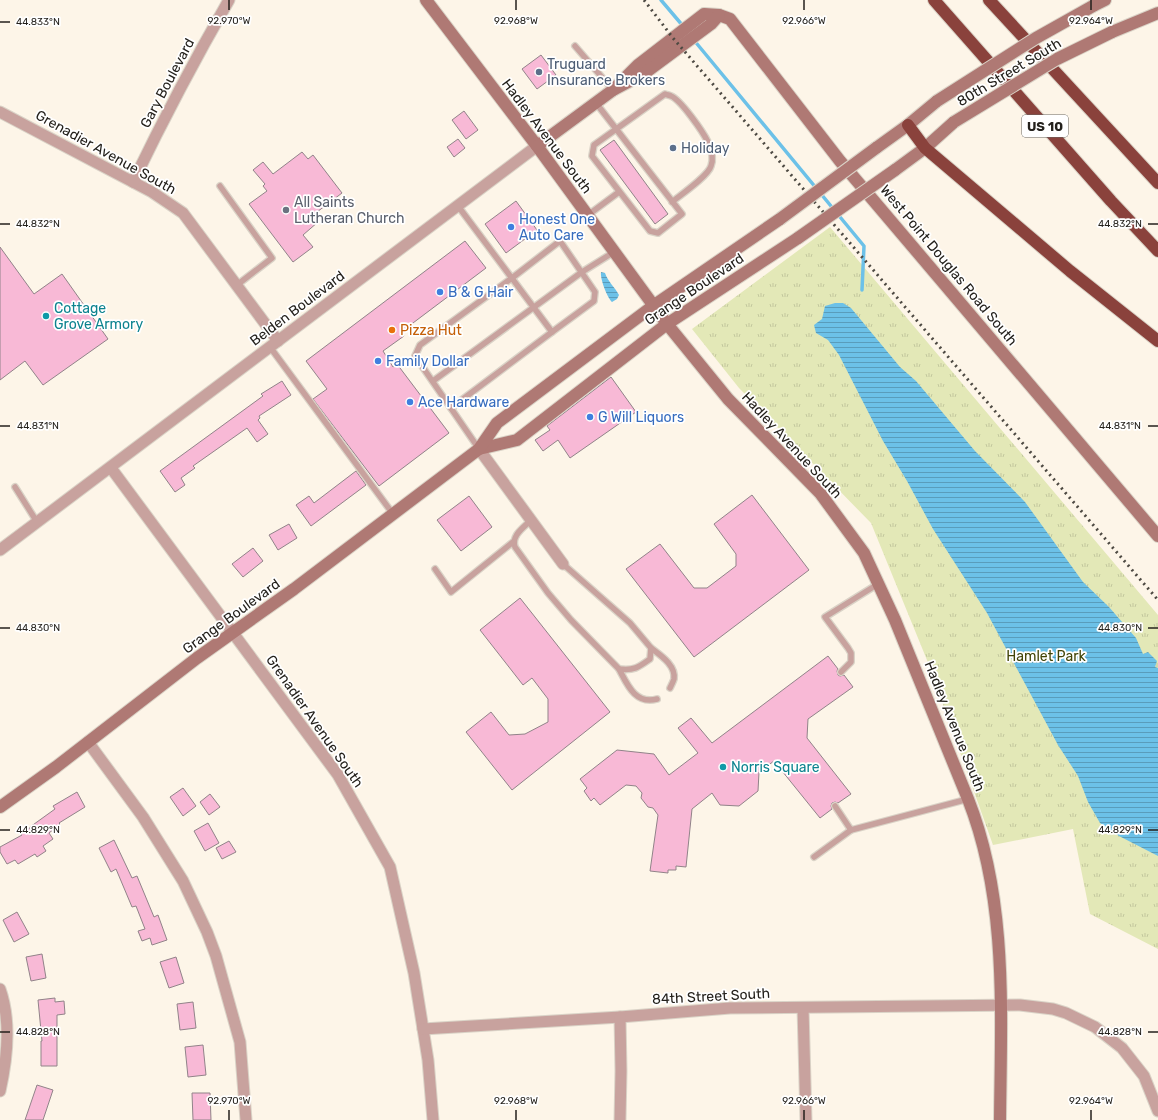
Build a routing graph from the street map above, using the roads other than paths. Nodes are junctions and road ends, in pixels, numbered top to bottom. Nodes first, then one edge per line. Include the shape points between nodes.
1 (229, 0) edge
2 (426, 0) edge
3 (934, 0) edge
4 (990, 0) edge
5 (1105, 0) edge
6 (1158, 13) edge
7 (719, 15) joint
8 (575, 46) dead end
9 (613, 90) junction
10 (596, 103) junction
11 (0, 112) edge
12 (908, 125) junction
13 (617, 129) junction
14 (537, 146) junction
15 (925, 148) junction
16 (133, 182) junction
17 (1158, 183) edge
18 (220, 186) dead end
19 (619, 192) junction
20 (672, 202) junction
21 (458, 206) junction
22 (588, 216) junction
23 (614, 252) junction
24 (1158, 252) edge
25 (582, 272) junction
26 (512, 278) junction
27 (237, 285) junction
28 (653, 306) junction
29 (533, 308) junction
30 (667, 324) junction
31 (552, 332) junction
32 (1158, 341) edge
33 (274, 344) junction
34 (433, 381) junction
35 (451, 408) junction
36 (478, 449) junction
37 (111, 468) junction
38 (15, 487) dead end
39 (393, 514) junction
40 (530, 521) junction
41 (37, 522) junction
42 (1158, 536) edge
43 (513, 542) junction
44 (0, 550) edge
45 (563, 564) joint
46 (435, 569) dead end
47 (878, 584) junction
48 (233, 633) junction
49 (650, 648) junction
50 (619, 669) junction
51 (842, 672) dead end
52 (670, 688) dead end
53 (656, 699) dead end
54 (88, 742) junction
55 (968, 798) junction
56 (835, 806) dead end
57 (0, 807) edge
58 (851, 830) junction
59 (814, 857) dead end
60 (0, 989) edge
61 (1001, 1006) junction
62 (803, 1008) junction
63 (620, 1017) junction
64 (423, 1029) junction
65 (0, 1091) edge
66 (1158, 1112) edge
67 (246, 1120) edge
68 (433, 1120) edge
69 (620, 1120) edge
70 (806, 1120) edge
71 (1000, 1120) edge

1 - 16 street, Gary Boulevard via 159,128
2 - 14 street, Hadley Avenue South
3 - 24 highway, US 10
4 - 17 highway, US 10
5 - 12 street, 80th Street South, bridge via 1036,38 937,101
6 - 15 street, 80th Street South, bridge via 1057,59 954,122
7 - 9 street, Belden Boulevard via 704,14 638,65
7 - 42 street, West Point Douglas Road South via 730,19 840,161
8 - 9 lane
9 - 10 street, Belden Boulevard
10 - 13 lane
10 - 14 street, Belden Boulevard
11 - 16 street, Grenadier Avenue South
12 - 15 highway
12 - 28 street, Grange Boulevard, bridge via 780,219
13 - 19 lane via 594,145 592,156
13 - 20 lane
13 - 20 lane via 665,94 672,96 682,106 701,131 708,143 711,166 707,173
14 - 21 street, Belden Boulevard
14 - 22 street, Hadley Avenue South
15 - 30 street, Grange Boulevard, bridge via 798,238
15 - 32 highway
16 - 27 street, Grenadier Avenue South via 183,212
18 - 27 lane via 272,258
19 - 20 lane via 650,231 658,233 682,214
19 - 22 lane
21 - 26 lane
21 - 33 street, Belden Boulevard
22 - 23 street, Hadley Avenue South
23 - 25 lane
23 - 28 street, Hadley Avenue South
25 - 26 lane via 560,241
25 - 29 lane
25 - 31 lane via 595,292 594,301
26 - 29 lane
26 - 34 lane via 420,345 415,356
27 - 33 street, Grenadier Avenue South
28 - 30 street, Hadley Avenue South
28 - 36 street, Grange Boulevard via 497,423
29 - 31 lane
29 - 34 lane
30 - 36 street, Grange Boulevard via 517,440
30 - 47 street, Hadley Avenue South via 728,399 820,493 864,553
31 - 35 lane
33 - 37 street, Belden Boulevard
33 - 39 lane
34 - 35 lane
35 - 36 lane
36 - 39 street, Grange Boulevard
36 - 40 street
37 - 41 street, Belden Boulevard
37 - 48 street, Grenadier Avenue South
38 - 41 lane
39 - 48 street, Grange Boulevard
40 - 43 lane
40 - 45 street
41 - 44 street, Belden Boulevard
43 - 46 lane via 451,592
43 - 50 lane via 548,593
45 - 49 lane via 630,623
47 - 51 lane via 825,618 851,654 851,662
47 - 55 street, Hadley Avenue South
48 - 54 street, Grange Boulevard
48 - 64 street, Grenadier Avenue South via 338,775 390,867 414,973
49 - 50 lane via 650,658 638,668
49 - 52 lane via 668,662 674,671
50 - 53 lane via 635,694 650,701
54 - 57 street, Grange Boulevard
54 - 67 street via 143,817 183,881 207,932 240,1042
55 - 58 lane
55 - 61 street, Hadley Avenue South via 988,864 996,915
56 - 58 lane
58 - 59 lane
60 - 65 street via 6,1019 5,1069
61 - 62 street, 84th Street South
61 - 66 street, 84th Street South via 1053,1009 1095,1027 1122,1048 1144,1076
61 - 71 street, Hadley Avenue South
62 - 63 street, 84th Street South via 730,1008
62 - 70 street
63 - 64 street, 84th Street South
63 - 69 street
64 - 68 street, Grenadier Avenue South

